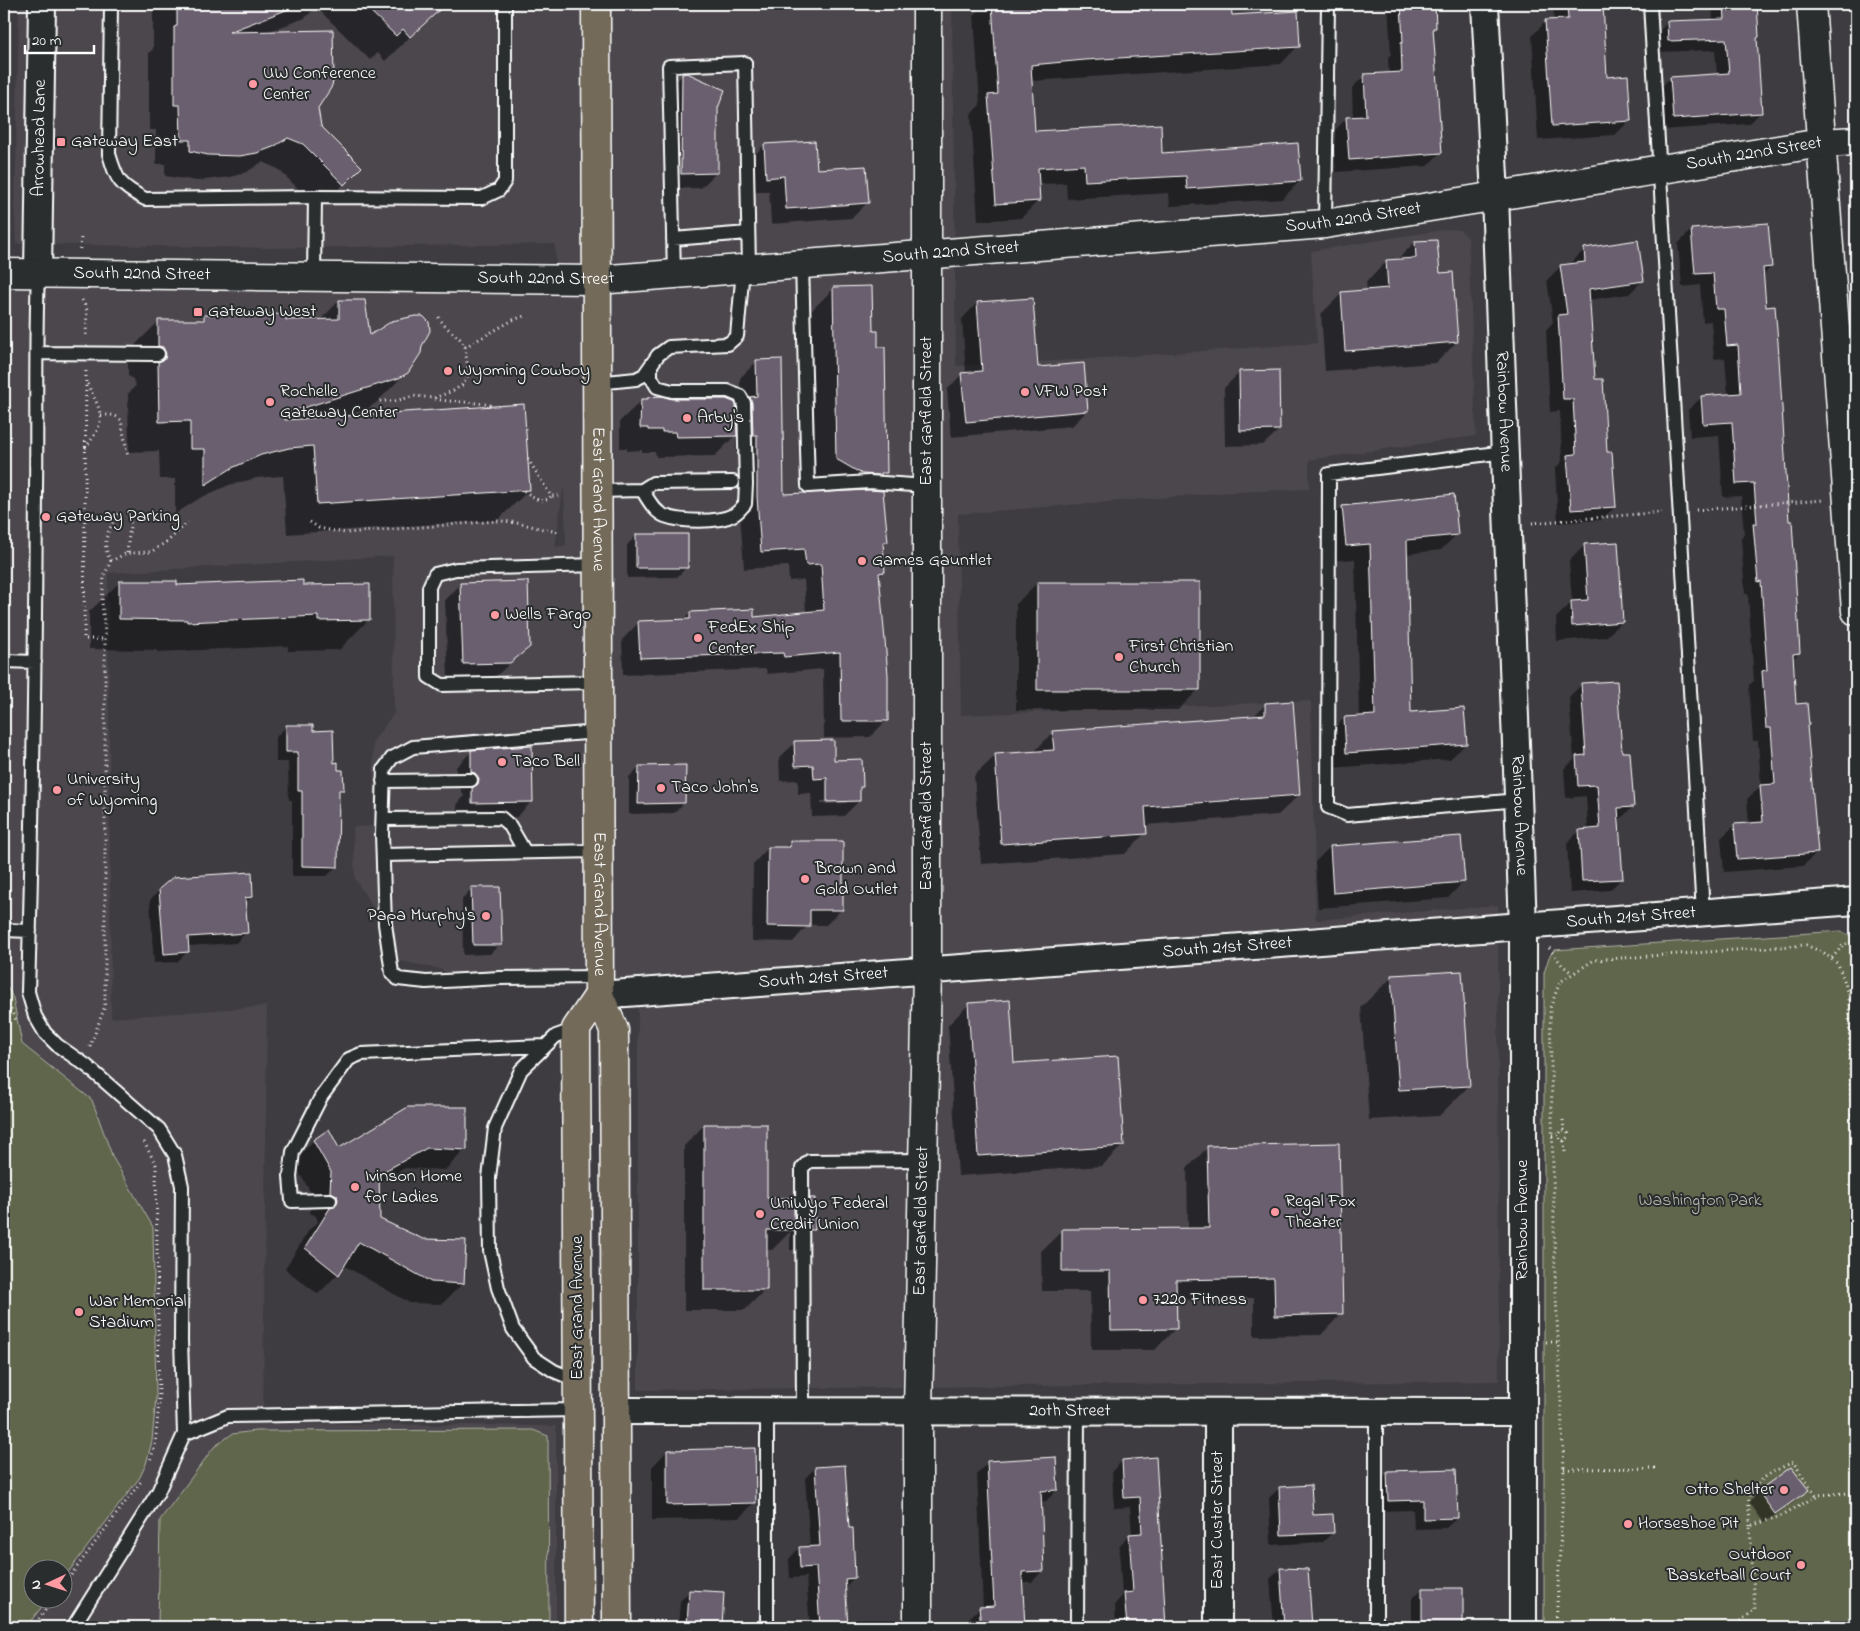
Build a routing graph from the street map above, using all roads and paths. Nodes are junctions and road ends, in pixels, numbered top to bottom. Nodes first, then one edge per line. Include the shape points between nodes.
1 (42, 4) edge
2 (112, 4) edge
3 (504, 4) edge
4 (596, 4) edge
5 (927, 4) edge
6 (1328, 4) edge
7 (1485, 4) edge
8 (1650, 4) edge
9 (1811, 4) edge
10 (1856, 141) edge
11 (1821, 143) junction
12 (1660, 170) junction
13 (1495, 196) junction
14 (315, 197) junction
15 (1325, 224) junction
16 (748, 233) junction
17 (81, 237) dead end
18 (673, 239) junction
19 (927, 254) junction
20 (802, 264) junction
21 (746, 269) junction
22 (4, 273) edge
23 (38, 273) junction
24 (80, 274) junction
25 (674, 274) junction
26 (314, 277) junction
27 (597, 280) junction
28 (436, 314) dead end
29 (527, 315) dead end
30 (465, 348) junction
31 (1847, 352) edge
32 (37, 354) junction
33 (86, 354) junction
34 (158, 354) dead end
35 (651, 367) junction
36 (86, 380) junction
37 (597, 383) junction
38 (434, 398) junction
39 (380, 400) dead end
40 (494, 406) dead end
41 (101, 415) junction
42 (85, 448) junction
43 (1505, 452) junction
44 (128, 457) dead end
45 (528, 459) dead end
46 (1851, 478) edge
47 (733, 482) dead end
48 (927, 486) junction
49 (642, 490) junction
50 (524, 491) dead end
51 (597, 491) junction
52 (551, 496) junction
53 (562, 496) dead end
54 (119, 511) dead end
55 (131, 517) dead end
56 (188, 522) dead end
57 (310, 522) dead end
58 (561, 532) dead end
59 (127, 553) junction
60 (111, 561) junction
61 (597, 565) junction
62 (1856, 605) edge
63 (105, 639) junction
64 (4, 661) edge
65 (35, 662) junction
66 (598, 682) junction
67 (598, 732) junction
68 (471, 780) dead end
69 (383, 782) junction
70 (1519, 800) junction
71 (382, 819) junction
72 (599, 851) junction
73 (525, 852) junction
74 (383, 855) junction
75 (1856, 901) edge
76 (1702, 913) junction
77 (1523, 926) junction
78 (4, 930) edge
79 (30, 931) junction
80 (1856, 941) edge
81 (1832, 958) junction
82 (927, 971) junction
83 (599, 986) junction
84 (4, 996) edge
85 (20, 1028) dead end
86 (576, 1029) junction
87 (544, 1046) junction
88 (87, 1066) junction
89 (1563, 1120) dead end
90 (1564, 1130) junction
91 (1552, 1135) junction
92 (1559, 1135) junction
93 (143, 1141) dead end
94 (1564, 1141) junction
95 (1565, 1152) dead end
96 (924, 1160) junction
97 (1855, 1180) edge
98 (330, 1200) dead end
99 (1856, 1209) edge
100 (1856, 1339) edge
101 (578, 1381) junction
102 (1856, 1405) edge
103 (578, 1410) junction
104 (616, 1411) junction
105 (767, 1411) junction
106 (803, 1411) junction
107 (918, 1411) junction
108 (1078, 1412) junction
109 (1218, 1412) junction
110 (1376, 1412) junction
111 (1523, 1412) junction
112 (184, 1434) junction
113 (149, 1465) dead end
114 (1564, 1468) junction
115 (1655, 1468) dead end
116 (147, 1474) dead end
117 (1856, 1494) edge
118 (1816, 1496) junction
119 (1750, 1526) junction
120 (72, 1574) edge
121 (47, 1608) edge
122 (33, 1627) edge
123 (73, 1627) edge
124 (579, 1627) edge
125 (617, 1627) edge
126 (767, 1627) edge
127 (918, 1627) edge
128 (1077, 1627) edge
129 (1218, 1627) edge
130 (1376, 1627) edge
131 (1523, 1627) edge
132 (1556, 1627) edge
133 (1732, 1627) edge

1 - 23 street, Arrowhead Lane
2 - 14 lane via 109,154 116,176 126,189 145,198
3 - 14 lane via 505,180 499,190 482,198
4 - 27 main road, East Grand Avenue
5 - 19 street, East Garfield Street
6 - 15 lane
7 - 13 street, Rainbow Avenue
8 - 12 lane
9 - 11 street
10 - 11 street, South 22nd Street
11 - 12 street, South 22nd Street
11 - 31 street
12 - 13 street, South 22nd Street
12 - 76 lane
13 - 15 street, South 22nd Street
13 - 43 street, Rainbow Avenue
14 - 26 lane
15 - 19 street, South 22nd Street
16 - 18 lane
16 - 18 lane via 745,63 669,66
16 - 21 lane
17 - 24 path
18 - 25 lane
19 - 20 street, South 22nd Street
19 - 48 street, East Garfield Street
20 - 21 street, South 22nd Street
20 - 48 lane via 808,486 869,482
21 - 25 street, South 22nd Street
21 - 35 lane via 737,336 728,344 669,347 658,355
22 - 23 street, South 22nd Street
23 - 24 street, South 22nd Street
23 - 32 lane
24 - 26 street, South 22nd Street
24 - 33 path via 80,297 87,310
25 - 27 street, South 22nd Street
26 - 27 street, South 22nd Street
27 - 37 main road, East Grand Avenue
28 - 30 path
29 - 30 path
30 - 38 path via 467,378 453,391
31 - 46 street
32 - 33 lane
32 - 65 lane
33 - 34 lane
33 - 36 path
35 - 37 lane via 636,379
35 - 49 lane via 651,377 657,387 728,391 740,396 744,402 745,504 735,514 721,520 686,520 664,516 653,507
36 - 41 path
36 - 42 path
37 - 51 main road, East Grand Avenue
38 - 39 path via 414,396 396,401
38 - 40 path
41 - 42 path via 97,430
41 - 44 path via 117,416 121,420
42 - 63 path via 84,639
43 - 70 street, Rainbow Avenue
43 - 70 lane via 1329,474 1328,807 1346,815
45 - 52 path
46 - 62 street
47 - 49 lane via 653,483
48 - 82 street, East Garfield Street
49 - 51 lane
50 - 52 path via 540,501
51 - 61 main road, East Grand Avenue
52 - 53 path
54 - 60 path via 106,537 105,547
55 - 59 path
56 - 59 path via 151,552
57 - 58 path via 319,528 345,533 498,521
59 - 60 path
60 - 63 path via 103,584
61 - 66 main road, East Grand Avenue
61 - 66 lane via 456,569 436,574 429,587 428,677 442,685
63 - 88 path via 105,1006 90,1046
64 - 65 lane
65 - 79 lane
66 - 67 main road, East Grand Avenue
67 - 69 lane via 413,747 392,758 384,769
67 - 72 main road, East Grand Avenue
68 - 69 lane
69 - 71 lane
70 - 77 street, Rainbow Avenue
71 - 73 lane via 501,818 510,826
71 - 74 lane
72 - 73 lane
72 - 83 main road, East Grand Avenue
73 - 74 lane
74 - 83 lane via 387,938 392,973 398,979 426,982 500,978
75 - 76 street, South 21st Street
76 - 77 street, South 21st Street
77 - 82 street, South 21st Street
77 - 111 street, Rainbow Avenue
78 - 79 lane
79 - 88 lane via 28,992 35,1016 45,1034
80 - 81 path via 1843,945
81 - 91 path via 1806,945 1594,960 1572,973 1560,982 1550,1008
81 - 97 path via 1838,964 1849,994
82 - 83 street, South 21st Street
82 - 96 street, East Garfield Street
83 - 86 main road, East Grand Avenue
83 - 104 main road, East Grand Avenue via 614,1030
84 - 85 path
86 - 87 lane via 556,1036
86 - 101 main road, East Grand Avenue
87 - 98 lane via 361,1054 349,1059 322,1097 293,1152 290,1176 292,1201
87 - 101 lane via 521,1070 495,1128 489,1178 490,1252 498,1288 513,1329 534,1358
88 - 112 lane via 159,1129 175,1155 182,1186
89 - 90 path
90 - 92 path
90 - 94 path via 1567,1130 1568,1137
91 - 92 path
91 - 114 path via 1554,1274
92 - 94 path
93 - 113 path via 156,1165 159,1403 155,1446
94 - 95 path
96 - 106 lane via 809,1162 802,1168
96 - 107 street, East Garfield Street
97 - 99 path
100 - 102 path
101 - 103 main road, East Grand Avenue
103 - 112 lane via 228,1416
103 - 124 main road, East Grand Avenue
104 - 105 street, 20th Street
104 - 125 main road, East Grand Avenue
105 - 106 street, 20th Street
105 - 126 lane
106 - 107 street, 20th Street
107 - 108 street, 20th Street
107 - 127 street, East Garfield Street
108 - 109 street, 20th Street
108 - 128 lane
109 - 110 street, 20th Street
109 - 129 street, East Custer Street
110 - 111 street, 20th Street
110 - 130 lane
111 - 131 street, Rainbow Avenue
112 - 123 lane via 158,1492
114 - 115 path
114 - 132 path
116 - 120 path
117 - 118 path
118 - 119 path via 1784,1515
118 - 119 path via 1793,1462 1770,1473 1754,1487 1749,1499
119 - 133 path via 1755,1610
121 - 122 path

